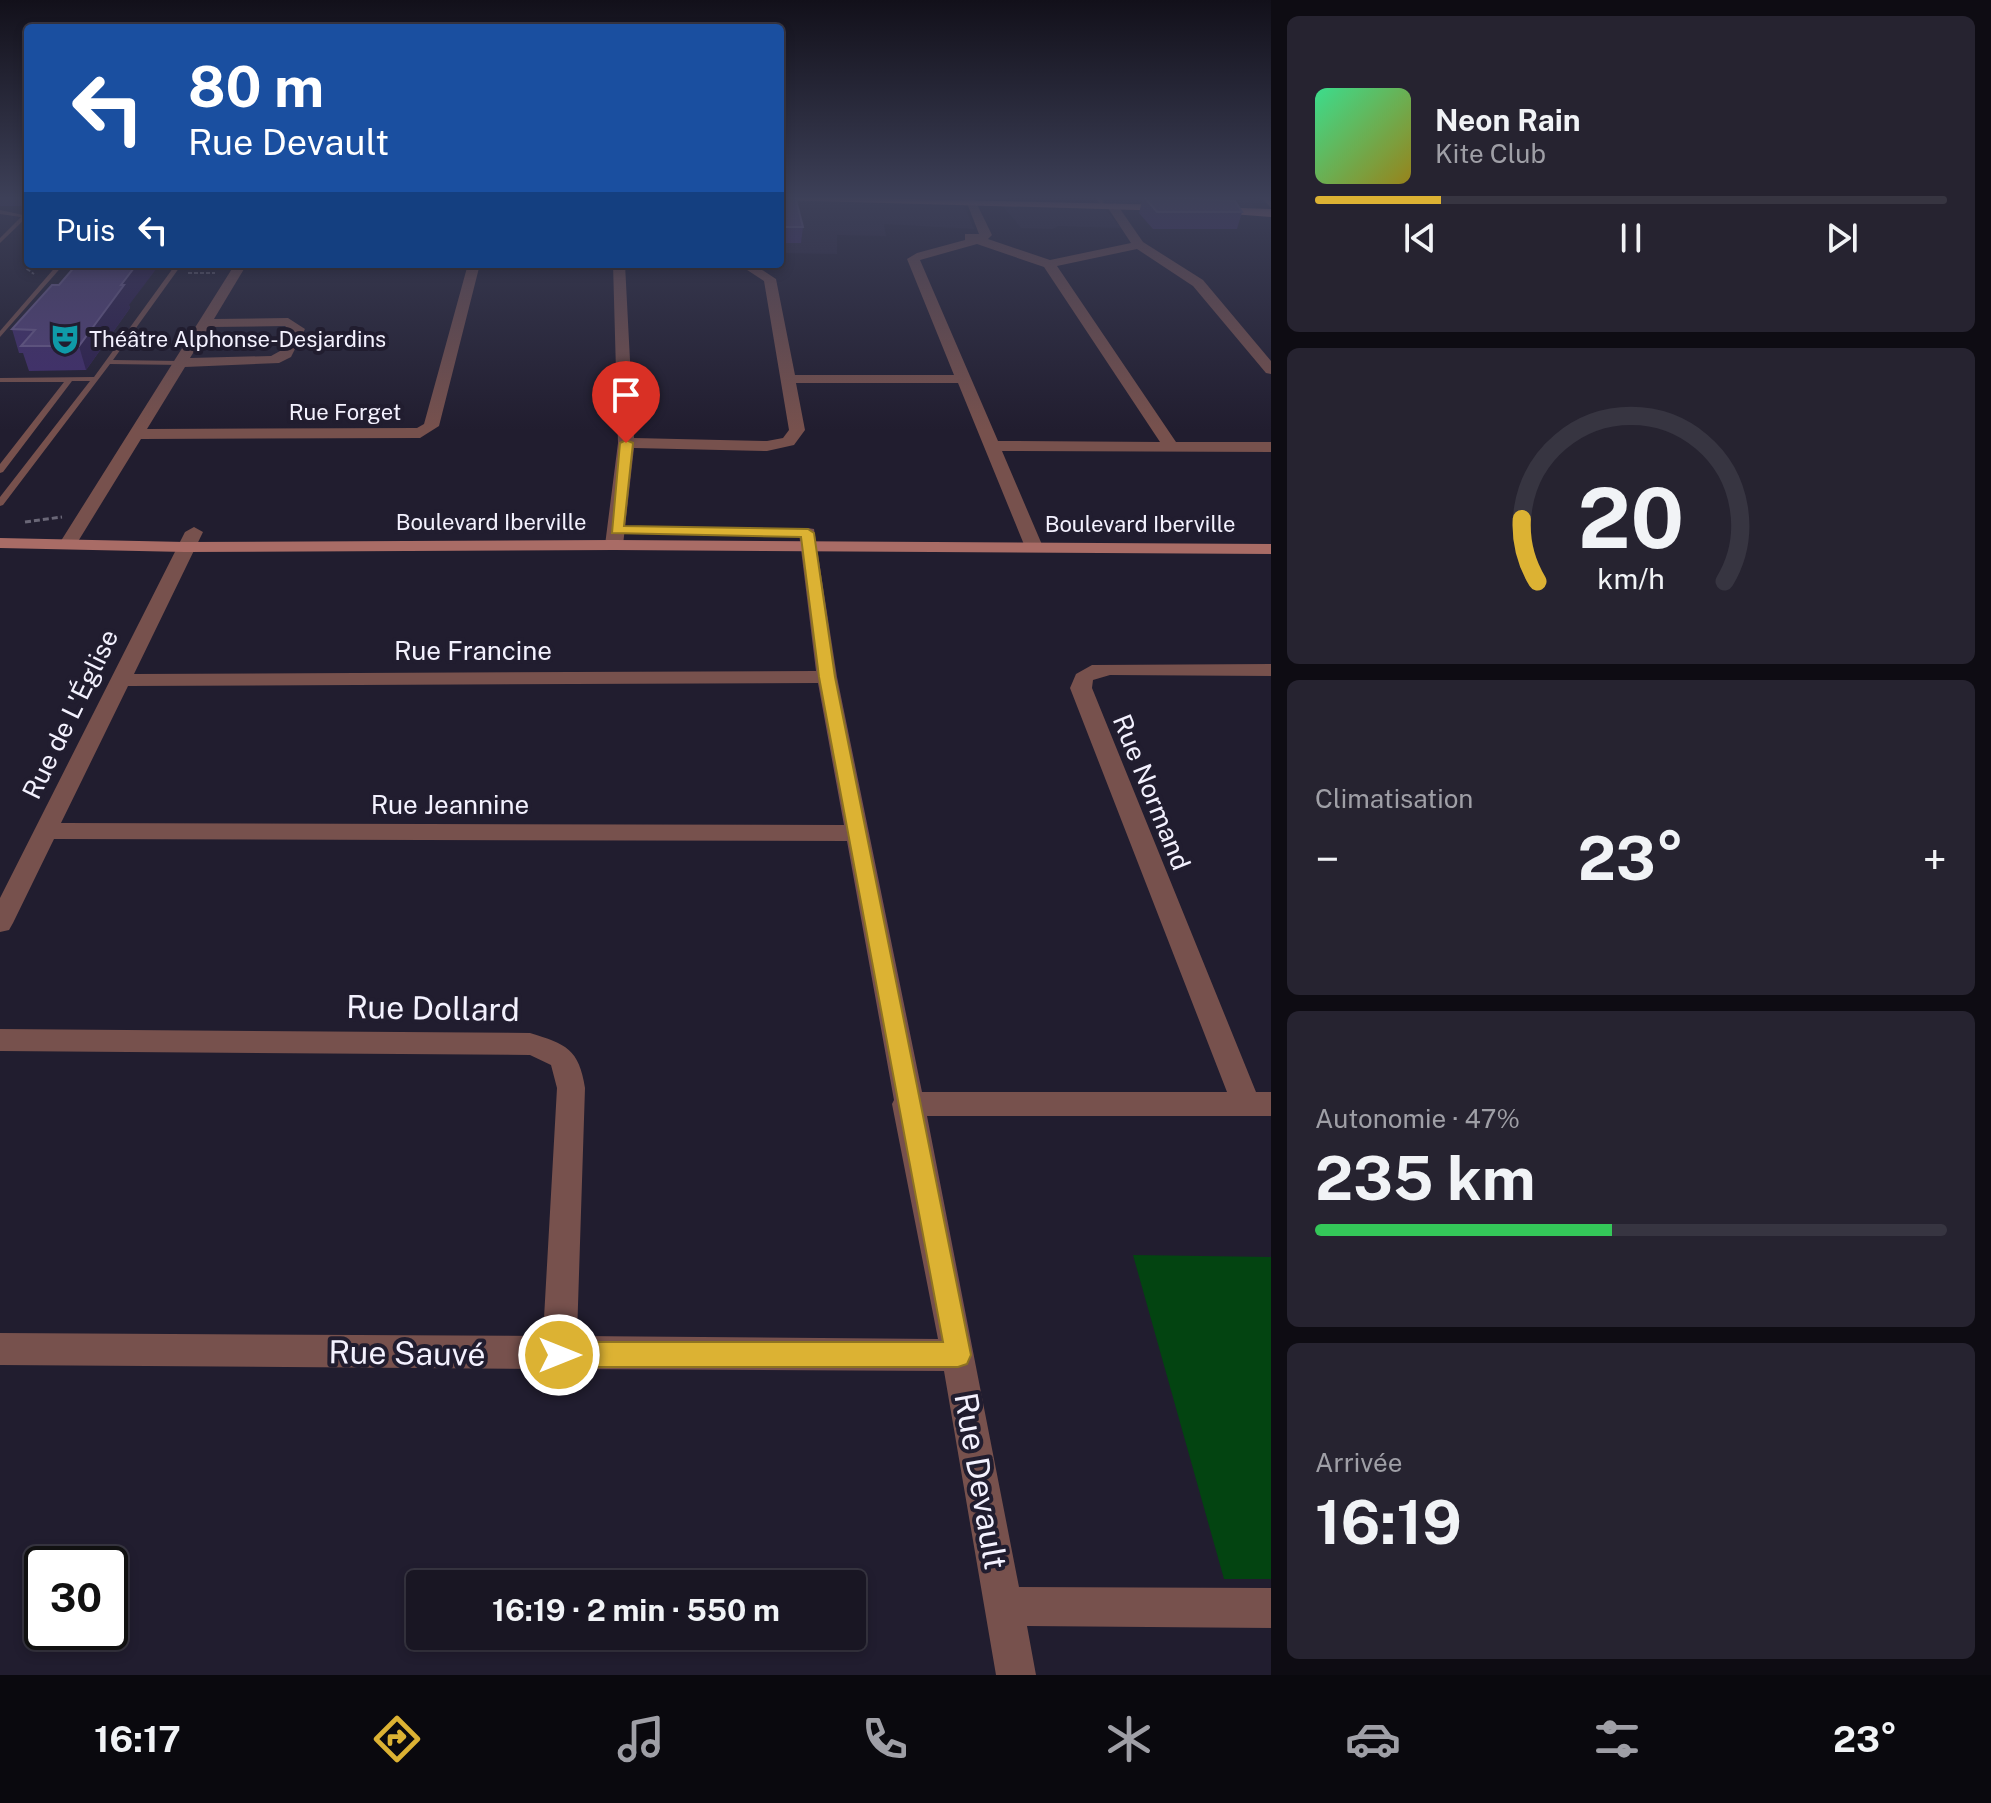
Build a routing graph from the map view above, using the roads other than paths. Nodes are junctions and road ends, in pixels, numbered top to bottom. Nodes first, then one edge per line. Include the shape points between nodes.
1 (52, 274) edge
2 (172, 274) edge
3 (235, 274) edge
4 (471, 274) edge
5 (619, 274) edge
6 (762, 274) edge
7 (919, 274) edge
8 (1056, 274) edge
9 (1184, 274) edge
10 (206, 323) junction
11 (0, 335) edge
12 (1251, 346) junction
13 (1271, 346) edge
14 (108, 362) junction
15 (180, 363) junction
16 (1271, 370) edge
17 (70, 379) junction
18 (96, 379) junction
19 (789, 379) junction
20 (961, 379) junction
21 (0, 380) edge
22 (137, 434) junction
23 (626, 443) junction
24 (990, 446) junction
25 (1171, 446) junction
26 (1271, 447) edge
27 (0, 470) edge
28 (0, 503) edge
29 (70, 531) junction
30 (0, 532) edge
31 (1271, 536) edge
32 (615, 538) junction
33 (189, 540) junction
34 (810, 540) junction
35 (1030, 540) junction
36 (0, 543) edge
37 (1271, 549) edge
38 (1271, 670) edge
39 (827, 677) junction
40 (119, 680) junction
41 (43, 831) junction
42 (857, 833) junction
43 (0, 923) edge
44 (0, 1040) edge
45 (907, 1104) junction
46 (1258, 1104) edge
47 (0, 1349) edge
48 (559, 1355) junction
49 (958, 1355) junction
50 (1004, 1606) junction
51 (1271, 1608) edge
52 (1016, 1675) edge

1 - 11 lane
2 - 14 lane
3 - 10 street
4 - 22 street, Rue Forget via 431,426 420,433
5 - 23 street
6 - 19 street via 770,279
7 - 20 street
8 - 25 street
9 - 12 street via 1198,283
10 - 15 street
10 - 15 street via 288,322 298,329 286,354 274,360
12 - 13 street
12 - 16 street
14 - 15 lane
14 - 18 lane
15 - 22 street
17 - 18 lane
17 - 21 lane
17 - 27 lane
18 - 28 lane
19 - 20 street
19 - 23 street via 797,430 788,442
20 - 24 street
22 - 29 street
23 - 32 street
24 - 25 street
24 - 35 street
25 - 26 street
29 - 30 street, Boulevard Iberville
29 - 33 street, Boulevard Iberville
29 - 36 street, Boulevard Iberville
31 - 35 street, Boulevard Iberville
32 - 33 street, Boulevard Iberville
32 - 34 street, Boulevard Iberville
33 - 40 street, Rue de L'Église
34 - 35 street, Boulevard Iberville
34 - 39 street, Rue Devault
35 - 37 street, Boulevard Iberville
38 - 46 street, Rue Normand via 1110,669 1092,671 1081,688
39 - 40 street, Rue Francine
39 - 42 street, Rue Devault
40 - 41 street, Rue de L'Église
41 - 42 street, Rue Jeannine
41 - 43 street, Rue de L'Église
42 - 45 street, Rue Devault
44 - 48 street, Rue Dollard via 530,1044 556,1052 568,1065 571,1088
45 - 46 street
45 - 49 street, Rue Devault
47 - 48 street, Rue Sauvé
48 - 49 street, Rue Sauvé
49 - 50 street, Rue Devault
50 - 51 street
50 - 52 street, Rue Devault

